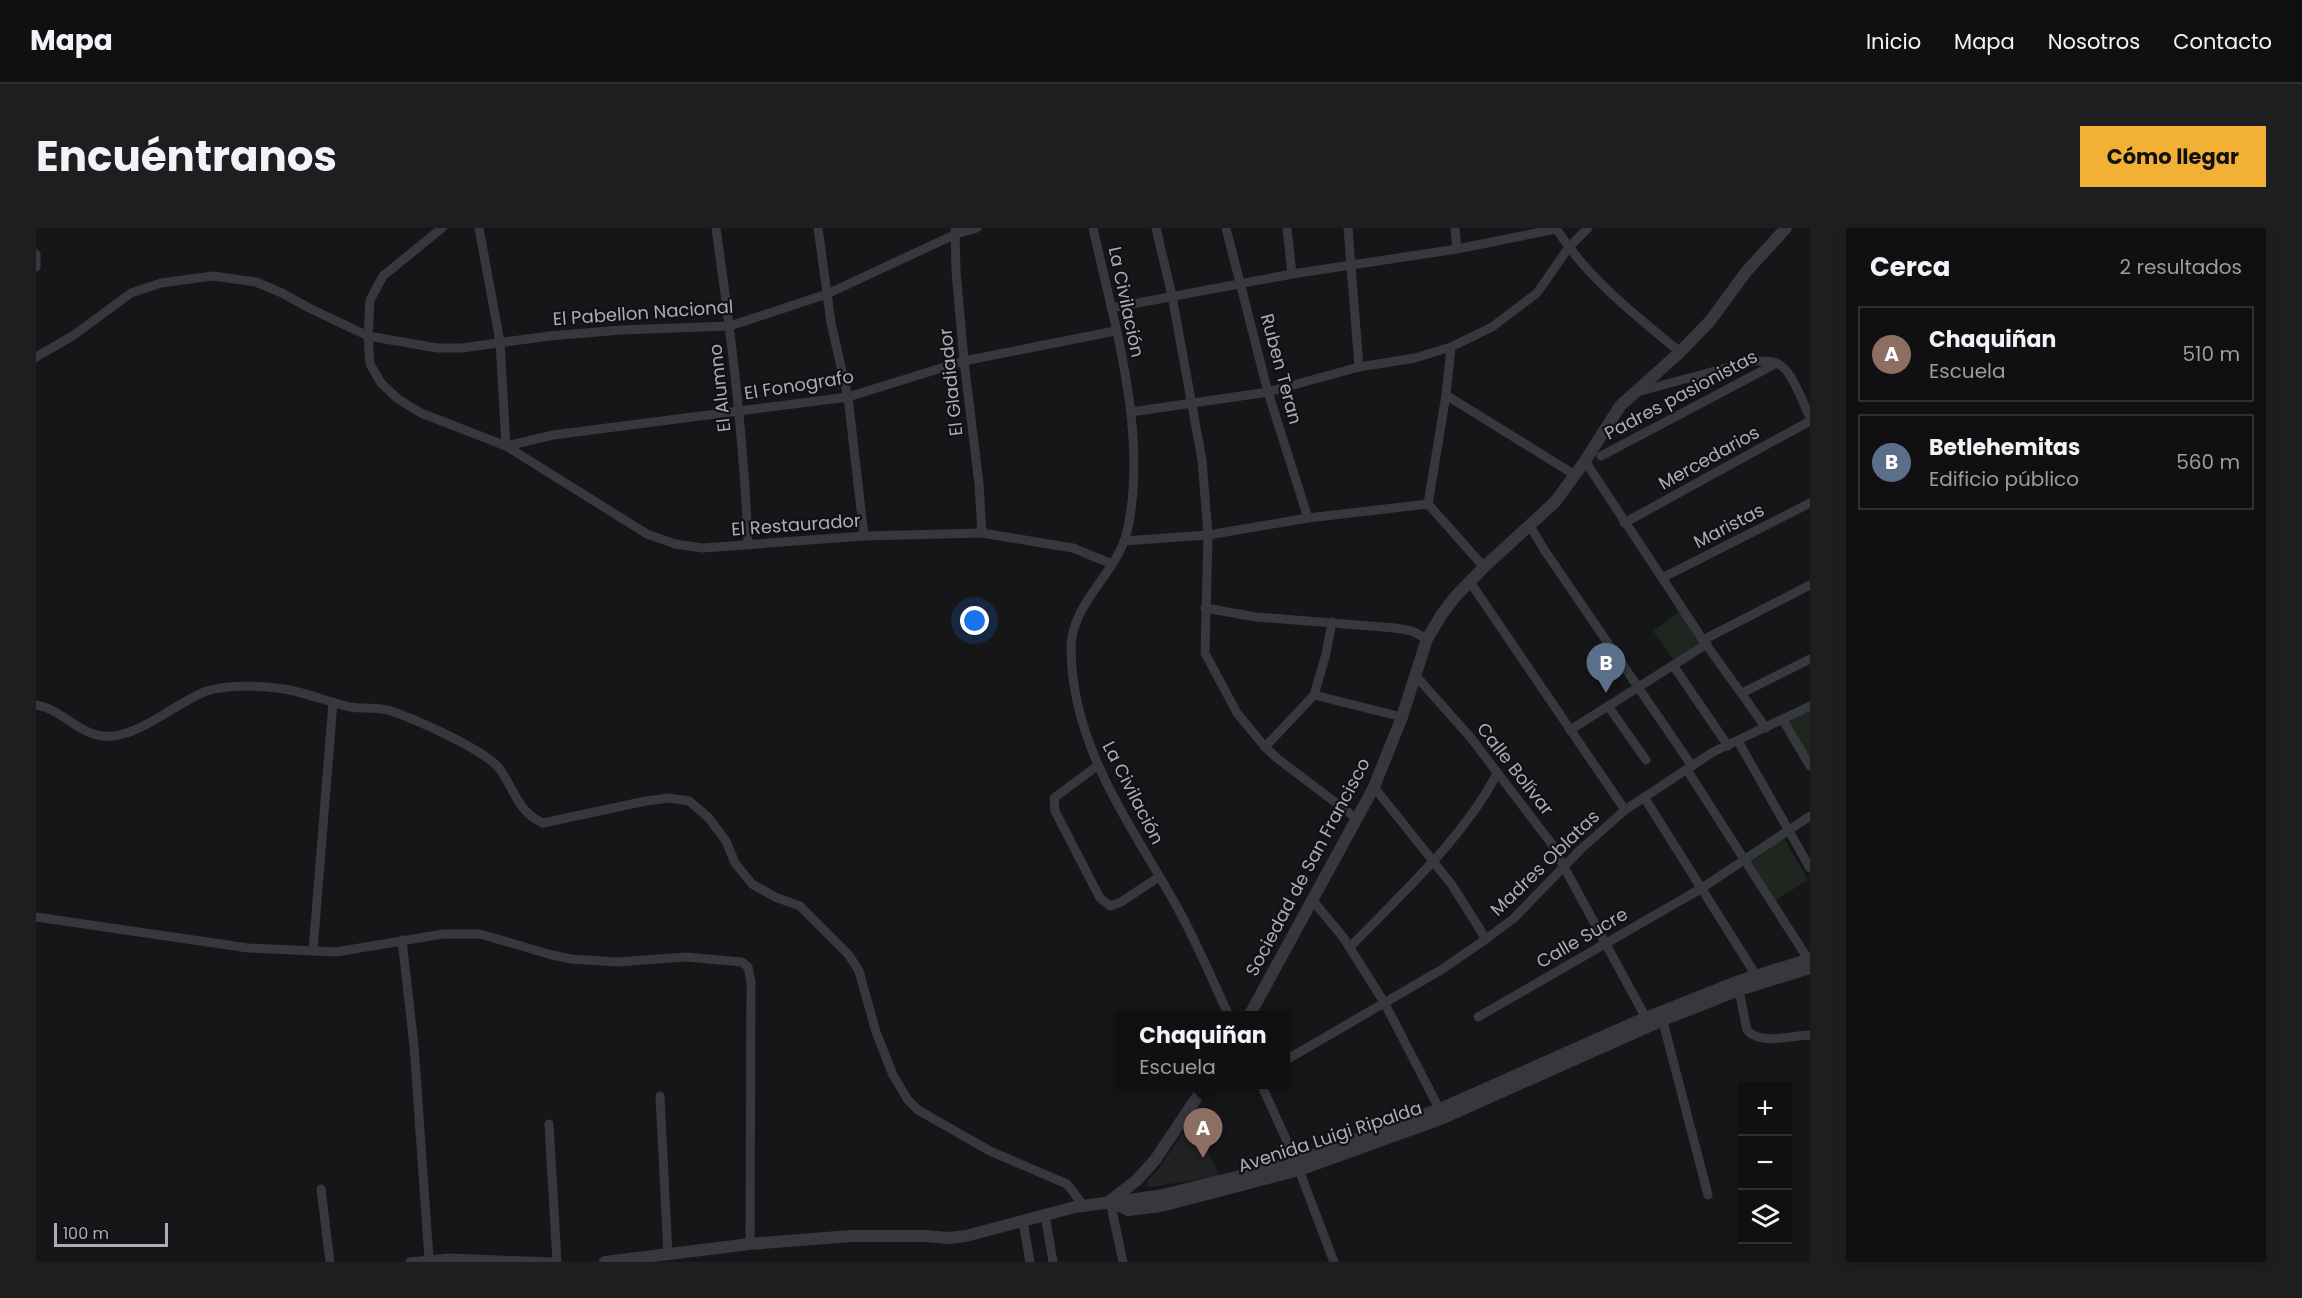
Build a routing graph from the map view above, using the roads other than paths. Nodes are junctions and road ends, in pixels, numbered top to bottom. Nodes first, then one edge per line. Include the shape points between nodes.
1 (442, 228) edge
2 (479, 228) edge
3 (716, 228) edge
4 (818, 228) edge
5 (977, 228) edge
6 (1093, 228) edge
7 (1156, 228) edge
8 (1226, 228) edge
9 (1287, 228) edge
10 (1348, 228) edge
11 (1455, 228) edge
12 (1556, 228) edge
13 (1588, 228) edge
14 (1786, 228) edge
15 (955, 231) edge
16 (1569, 247) junction
17 (1456, 249) junction
18 (36, 254) edge
19 (1351, 265) junction
20 (36, 267) edge
21 (1292, 274) junction
22 (1241, 284) junction
23 (827, 294) junction
24 (1172, 296) junction
25 (1110, 308) junction
26 (730, 326) junction
27 (1115, 331) junction
28 (368, 336) junction
29 (500, 342) junction
30 (1451, 346) junction
31 (1680, 352) junction
32 (36, 357) edge
33 (964, 361) junction
34 (1778, 363) junction
35 (1359, 367) junction
36 (1268, 392) junction
37 (1632, 393) junction
38 (1446, 395) junction
39 (848, 397) junction
40 (1192, 403) junction
41 (739, 411) junction
42 (1131, 412) junction
43 (1810, 419) edge
44 (506, 446) junction
45 (1600, 456) dead end
46 (1585, 461) junction
47 (1575, 475) junction
48 (1810, 503) edge
49 (1428, 504) junction
50 (1308, 519) junction
51 (1624, 523) junction
52 (1530, 526) junction
53 (982, 533) junction
54 (1208, 535) junction
55 (864, 536) junction
56 (1124, 541) junction
57 (748, 545) junction
58 (1112, 564) junction
59 (1484, 567) junction
60 (1662, 578) junction
61 (1470, 582) junction
62 (1810, 585) edge
63 (1205, 608) junction
64 (1332, 622) junction
65 (1427, 639) junction
66 (1705, 642) junction
67 (1810, 659) edge
68 (1673, 665) junction
69 (1416, 676) junction
70 (1637, 688) junction
71 (1742, 693) junction
72 (1314, 695) junction
73 (333, 702) junction
74 (36, 705) edge
75 (1608, 706) junction
76 (1810, 706) edge
77 (1402, 717) junction
78 (1783, 720) junction
79 (1766, 728) junction
80 (1570, 730) junction
81 (1738, 741) junction
82 (1728, 746) junction
83 (1265, 747) junction
84 (1646, 760) dead end
85 (1097, 766) junction
86 (1810, 766) edge
87 (1689, 768) junction
88 (1497, 774) junction
89 (1374, 787) junction
90 (1644, 797) junction
91 (1625, 810) junction
92 (1810, 816) edge
93 (1356, 818) junction
94 (1788, 830) junction
95 (1744, 860) junction
96 (1432, 862) junction
97 (1565, 865) junction
98 (1810, 868) edge
99 (1159, 877) junction
100 (1702, 888) junction
101 (1313, 901) junction
102 (36, 917) edge
103 (1486, 939) junction
104 (402, 940) junction
105 (1606, 943) junction
106 (1350, 947) junction
107 (313, 951) junction
108 (1809, 962) edge
109 (1759, 979) junction
110 (1739, 990) junction
111 (1384, 1002) junction
112 (1227, 1011) edge
113 (1252, 1011) edge
114 (1661, 1016) junction
115 (1478, 1017) dead end
116 (1646, 1018) junction
117 (1810, 1035) edge
118 (1290, 1058) edge
119 (1203, 1089) edge
120 (1263, 1089) edge
121 (660, 1096) dead end
122 (1442, 1114) junction
123 (549, 1124) dead end
124 (1297, 1166) junction
125 (321, 1189) dead end
126 (1708, 1195) dead end
127 (1110, 1201) junction
128 (1084, 1206) junction
129 (1045, 1215) junction
130 (1023, 1222) junction
131 (750, 1244) junction
132 (668, 1254) junction
133 (429, 1259) junction
134 (330, 1262) edge
135 (410, 1262) edge
136 (551, 1262) edge
137 (557, 1262) edge
138 (605, 1262) edge
139 (1030, 1262) edge
140 (1053, 1262) edge
141 (1123, 1262) edge
142 (1334, 1262) edge

1 - 28 street, El Restaurador via 383,276 370,300
2 - 29 street
3 - 26 street, El Alumno
4 - 23 street
5 - 15 street, El Pabellon Nacional
6 - 25 street, La Civilación
7 - 24 street
8 - 22 street, Ruben Teran
9 - 21 street
10 - 19 street
11 - 17 street
12 - 16 street
12 - 17 street
13 - 16 street
14 - 31 street, Sociedad de San Francisco
15 - 23 street, El Pabellon Nacional
15 - 33 street, El Gladiador
16 - 30 street via 1537,293 1492,327
16 - 31 street via 1618,300
17 - 19 street
18 - 20 street
19 - 21 street
19 - 35 street
21 - 22 street
22 - 24 street
22 - 36 street, Ruben Teran
23 - 26 street, El Pabellon Nacional
23 - 39 street
24 - 25 street
24 - 40 street
25 - 27 street, La Civilación
26 - 29 street, El Pabellon Nacional via 621,330
26 - 41 street, El Alumno
27 - 33 street, El Fonografo
27 - 42 street, La Civilación
28 - 29 street, El Pabellon Nacional via 437,348
28 - 32 street, El Pabellon Nacional via 256,282 204,277 161,283 131,293
28 - 44 street, El Restaurador via 370,364 381,383 398,399 421,413
29 - 44 street
30 - 35 street via 1395,363
30 - 38 street
31 - 37 street, Sociedad de San Francisco
33 - 39 street, El Fonografo
33 - 53 street, El Gladiador
34 - 37 street via 1752,361
34 - 43 street via 1788,370
34 - 45 street, Padres pasionistas
35 - 36 street
36 - 40 street
36 - 50 street, Ruben Teran
37 - 46 street, Sociedad de San Francisco
38 - 47 street
38 - 49 street
39 - 41 street, El Fonografo
39 - 55 street
40 - 42 street
40 - 54 street via 1202,460
41 - 44 street, El Fonografo via 554,435
41 - 57 street, El Alumno
42 - 56 street, La Civilación via 1136,467
43 - 51 street, Mercedarios
44 - 57 street, El Restaurador via 647,534 703,548
46 - 47 street, Sociedad de San Francisco
46 - 51 street
47 - 52 street, Sociedad de San Francisco
48 - 60 street, Maristas
49 - 50 street
49 - 59 street
50 - 54 street
51 - 60 street
52 - 59 street, Sociedad de San Francisco
52 - 70 street
53 - 55 street, El Restaurador
53 - 58 street, El Restaurador via 1073,548
54 - 56 street
54 - 63 street
55 - 57 street, El Restaurador
56 - 58 street, La Civilación
58 - 85 street, La Civilación via 1088,597 1071,646 1078,708
59 - 61 street, Sociedad de San Francisco
60 - 66 street
61 - 65 street, Sociedad de San Francisco via 1449,604
61 - 80 street
62 - 66 street
63 - 64 street via 1256,617
63 - 83 street via 1205,653 1237,713
64 - 65 street via 1412,631
64 - 72 street
65 - 69 street, Sociedad de San Francisco
66 - 68 street
66 - 71 street
67 - 71 street
68 - 70 street
68 - 82 street
69 - 77 street, Sociedad de San Francisco
69 - 88 street, Calle Bolívar
70 - 75 street
70 - 87 street
71 - 79 street
72 - 77 street
72 - 83 street
73 - 74 street via 295,691 257,687 208,690 138,728 114,736 94,736 48,707
73 - 107 street
73 - 128 street via 388,711 469,747 498,768 523,808 543,823 646,801 688,801 708,817 752,884 800,906 848,954 859,972 893,1075 908,1100 918,1110 990,1151 1067,1184
75 - 80 street
75 - 84 street
76 - 78 street, Madres Oblatas
77 - 89 street, Sociedad de San Francisco
78 - 79 street, Madres Oblatas
78 - 86 street
79 - 81 street, Madres Oblatas
80 - 91 street
81 - 82 street, Madres Oblatas
81 - 94 street
82 - 87 street, Madres Oblatas
83 - 93 street
85 - 99 street, La Civilación
85 - 99 street via 1054,798 1055,811 1100,898 1110,906
87 - 90 street, Madres Oblatas
87 - 95 street
88 - 96 street via 1458,834
88 - 97 street, Calle Bolívar
89 - 93 street, Sociedad de San Francisco
89 - 96 street
90 - 91 street, Madres Oblatas
90 - 100 street
91 - 97 street, Madres Oblatas
92 - 94 street, Calle Sucre
93 - 101 street, Sociedad de San Francisco
94 - 95 street, Calle Sucre
94 - 98 street
95 - 100 street, Calle Sucre
95 - 108 street
96 - 103 street via 1452,885
96 - 106 street
97 - 103 street, Madres Oblatas via 1513,919
97 - 105 street, Calle Bolívar
99 - 112 street, La Civilación
100 - 105 street, Calle Sucre
100 - 109 street
101 - 106 street
101 - 113 street, Sociedad de San Francisco
102 - 107 street via 248,948
103 - 111 street, Madres Oblatas
104 - 107 street via 336,952
104 - 131 street via 480,934 571,959 617,962 686,957 742,962 748,967
104 - 133 street via 414,1046
105 - 115 street, Calle Sucre
105 - 116 street, Calle Bolívar
106 - 111 street
108 - 109 street, Avenida Luigi Ripalda
109 - 110 street, Avenida Luigi Ripalda
109 - 114 street, Avenida Luigi Ripalda
110 - 114 street, Avenida Luigi Ripalda
110 - 117 street via 1750,1034 1764,1039
111 - 118 street, Madres Oblatas
111 - 122 street
114 - 116 street, Avenida Luigi Ripalda
114 - 122 street, Avenida Luigi Ripalda
114 - 126 street
116 - 122 street, Avenida Luigi Ripalda
119 - 127 street via 1155,1160
120 - 124 street
121 - 132 street
122 - 124 street, Avenida Luigi Ripalda
123 - 137 street
124 - 127 street, Avenida Luigi Ripalda via 1158,1196
124 - 142 street
125 - 134 street
127 - 128 street, Avenida Luigi Ripalda
127 - 141 street
128 - 129 street, Avenida Luigi Ripalda
129 - 130 street, Avenida Luigi Ripalda
129 - 140 street
130 - 131 street, Avenida Luigi Ripalda via 948,1238 851,1236
130 - 139 street
131 - 132 street, Avenida Luigi Ripalda
132 - 138 street, Avenida Luigi Ripalda
133 - 135 street
133 - 136 street

